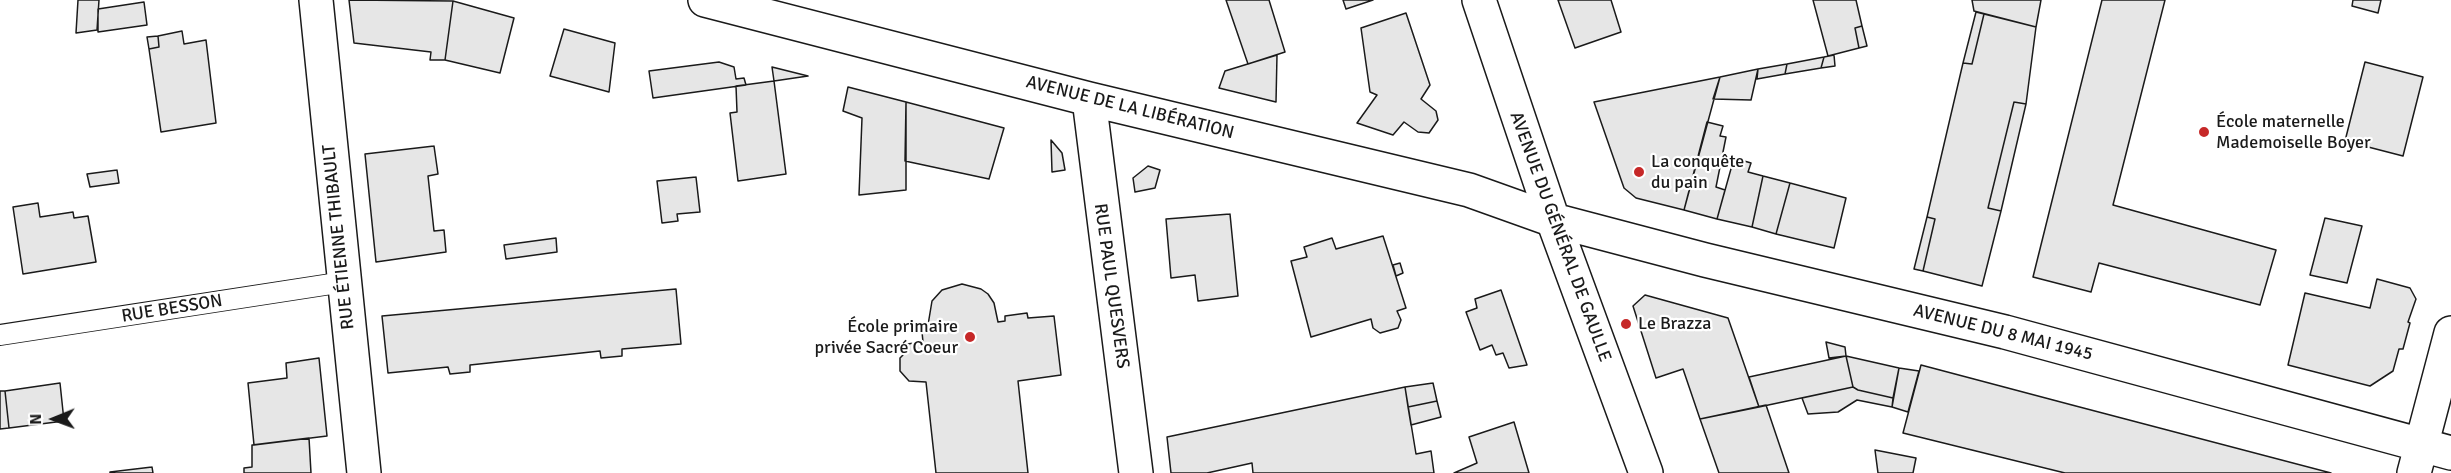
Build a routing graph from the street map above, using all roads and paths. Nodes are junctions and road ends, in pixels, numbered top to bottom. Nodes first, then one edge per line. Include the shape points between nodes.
1 (316, 0) edge
2 (705, 0) edge
3 (1479, 0) edge
4 (1089, 99) junction
5 (1553, 220) junction
6 (344, 282) junction
7 (2451, 333) edge
8 (0, 335) edge
9 (2429, 457) edge
10 (364, 473) edge
11 (1136, 473) edge
12 (1646, 473) edge

1 - 6 street, RUE ÉTIENNE THIBAULT
2 - 4 street, AVENUE DE LA LIBÉRATION
3 - 5 street, AVENUE DU GÉNÉRAL DE GAULLE
4 - 5 street, AVENUE DE LA LIBÉRATION via 1470,190
4 - 11 street, RUE PAUL QUESVERS
5 - 9 street, AVENUE DU 8 MAI 1945 via 2005,332
5 - 12 street, AVENUE DU GÉNÉRAL DE GAULLE
6 - 8 lane, RUE BESSON
6 - 10 street, RUE ÉTIENNE THIBAULT
7 - 9 street

